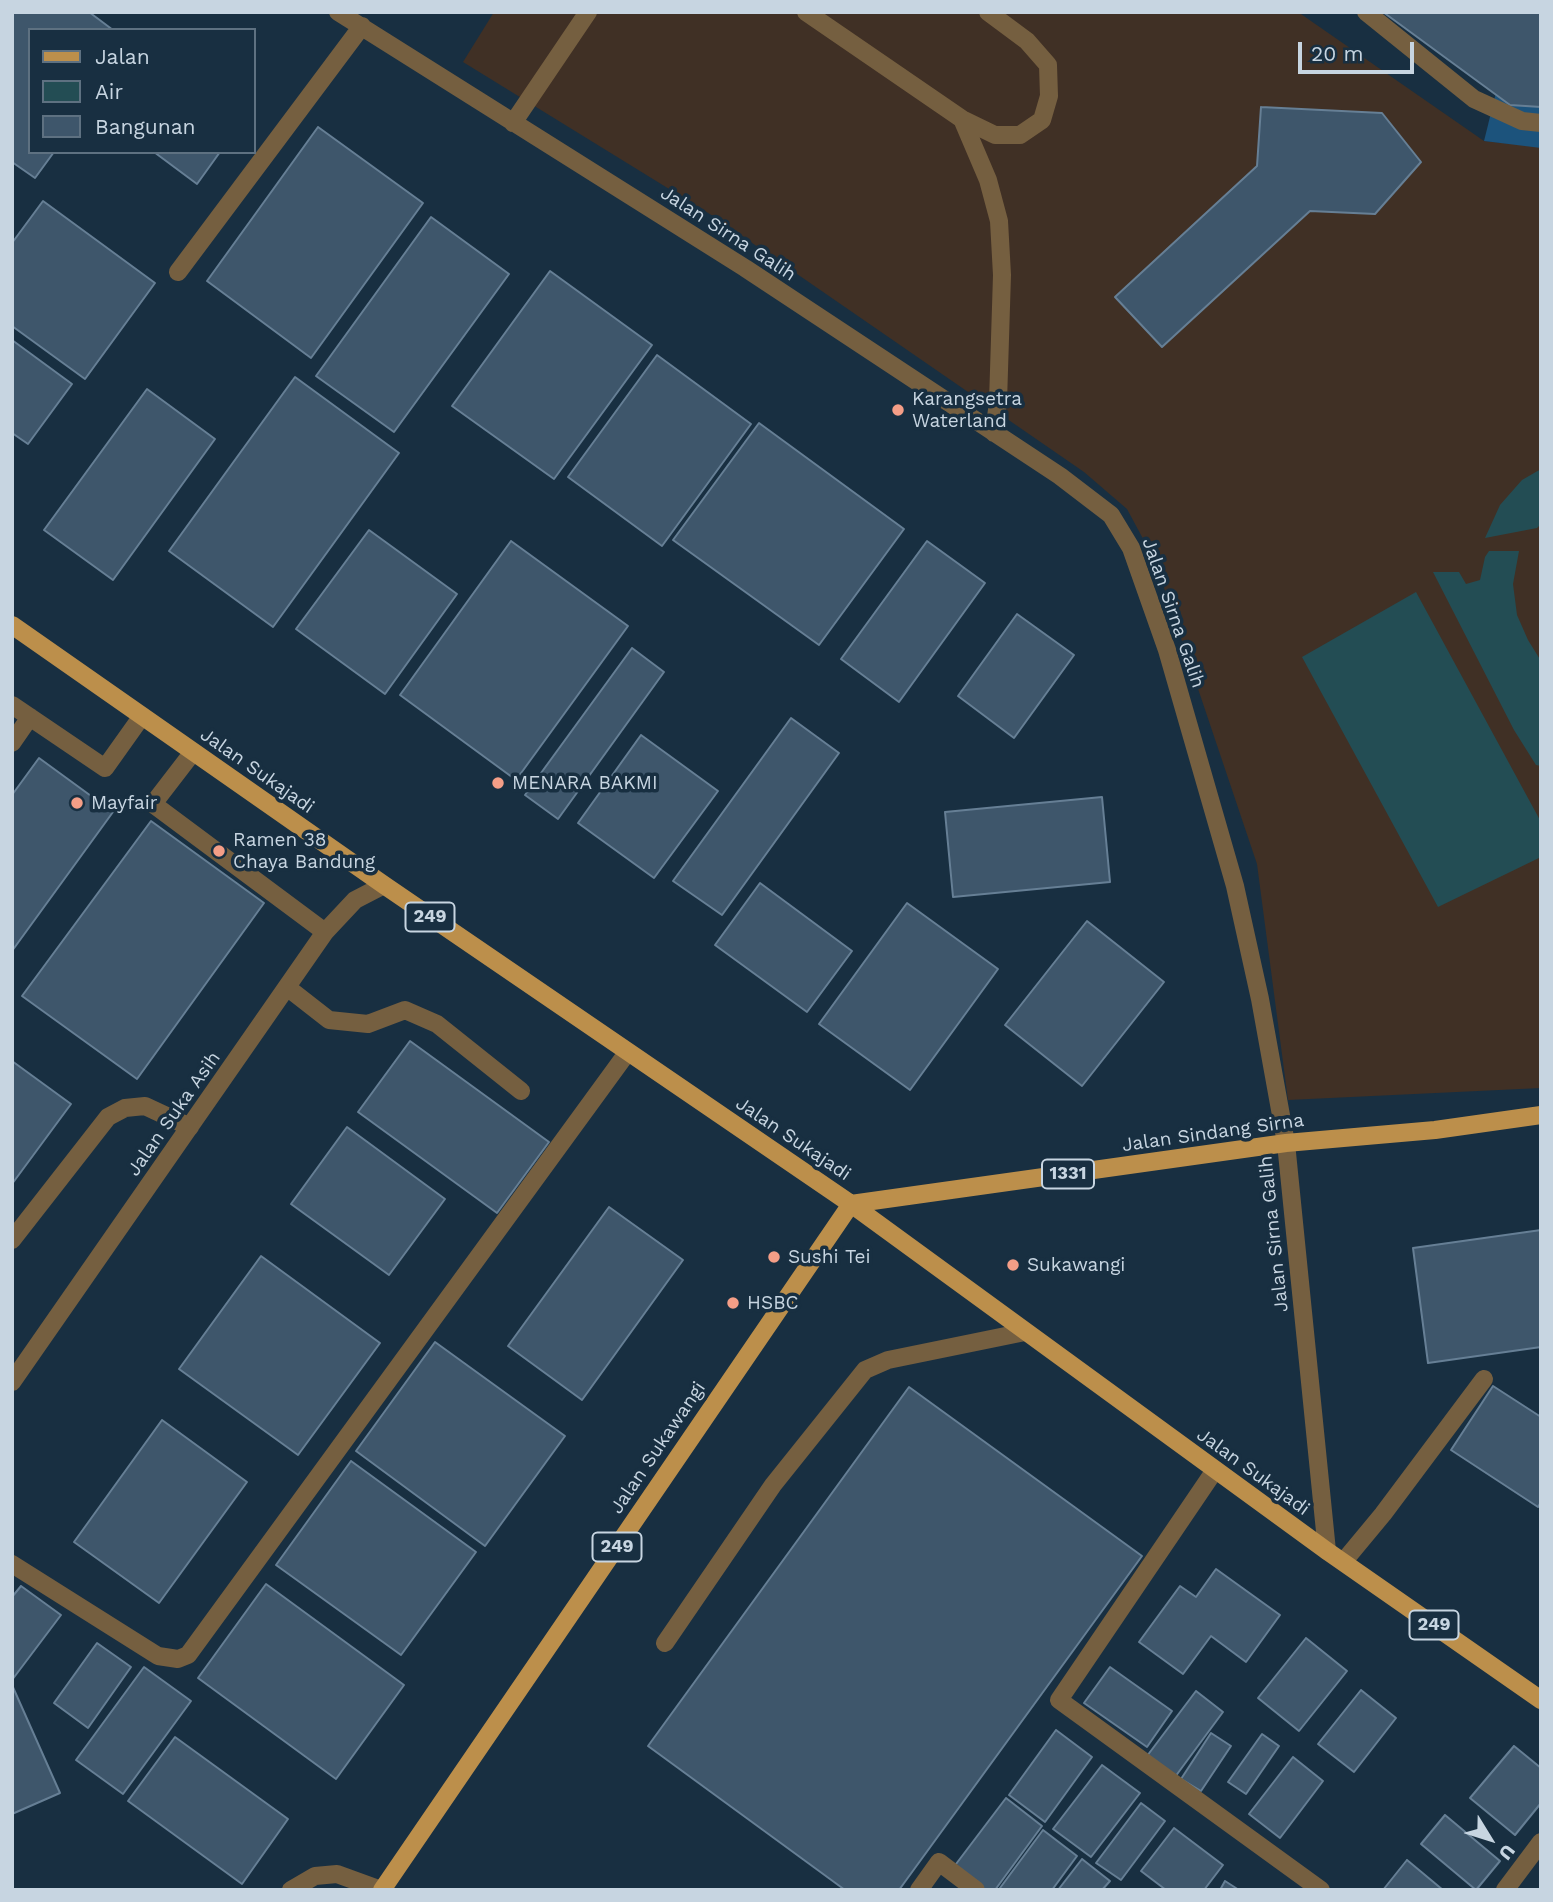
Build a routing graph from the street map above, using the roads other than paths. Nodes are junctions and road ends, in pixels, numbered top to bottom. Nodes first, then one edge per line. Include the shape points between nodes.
1 (338, 12) edge
2 (588, 12) edge
3 (806, 12) edge
4 (988, 12) edge
5 (1366, 12) edge
6 (362, 26) junction
7 (962, 120) junction
8 (513, 123) junction
9 (1541, 123) edge
10 (178, 272) dead end
11 (994, 433) junction
12 (12, 625) edge
13 (12, 705) edge
14 (142, 716) junction
15 (30, 717) junction
16 (12, 743) edge
17 (193, 752) junction
18 (384, 885) junction
19 (325, 932) junction
20 (288, 988) junction
21 (627, 1052) junction
22 (521, 1091) dead end
23 (1541, 1115) edge
24 (190, 1127) junction
25 (1286, 1143) junction
26 (851, 1204) junction
27 (12, 1240) edge
28 (1025, 1332) junction
29 (1484, 1380) dead end
30 (12, 1382) edge
31 (1215, 1470) junction
32 (1327, 1551) junction
33 (1344, 1561) junction
34 (12, 1564) edge
35 (664, 1643) dead end
36 (1541, 1700) edge
37 (1541, 1842) edge
38 (291, 1890) edge
39 (382, 1890) edge
40 (919, 1890) edge
41 (976, 1890) edge
42 (1321, 1890) edge
43 (1505, 1890) edge

1 - 6 street, Jalan Sirna Galih
2 - 8 street
3 - 7 street
4 - 7 street via 1027,41 1048,65 1049,96 1042,120 1020,135 995,135
5 - 9 street via 1474,99 1522,121
6 - 8 street, Jalan Sirna Galih
6 - 10 street
7 - 11 street via 988,180 999,221 1002,275
8 - 11 street, Jalan Sirna Galih via 745,268
11 - 25 street, Jalan Sirna Galih via 1111,515 1132,548 1167,649 1235,886
12 - 14 main road, Jalan Sukajadi / 249
13 - 15 street
14 - 15 street via 105,768
14 - 17 main road, Jalan Sukajadi / 249
15 - 16 street
17 - 18 main road, Jalan Sukajadi / 249
17 - 19 street via 153,804
18 - 19 street, Jalan Suka Asih via 355,900
18 - 21 main road, Jalan Sukajadi / 249
19 - 20 street, Jalan Suka Asih
20 - 22 street via 329,1020 368,1024 405,1010 416,1014 437,1024
20 - 24 street, Jalan Suka Asih
21 - 26 main road, Jalan Sukajadi / 249
21 - 34 street via 187,1655 178,1660 158,1656
23 - 25 main road, Jalan Sindang Sirna / 1331
24 - 27 street via 145,1106 125,1108 108,1117
24 - 30 street, Jalan Suka Asih
25 - 26 main road, Jalan Sindang Sirna / 1331
25 - 32 street, Jalan Sirna Galih
26 - 28 main road, Jalan Sukajadi / 249
26 - 39 main road, Jalan Sukawangi / 249
28 - 31 main road, Jalan Sukajadi / 249
28 - 35 street via 888,1360 865,1370 773,1485
29 - 33 street
31 - 32 main road, Jalan Sukajadi / 249
31 - 42 street via 1059,1700
32 - 33 main road, Jalan Sukajadi / 249
33 - 36 main road, Jalan Sukajadi / 249
37 - 43 street
38 - 39 street via 315,1876 337,1874
40 - 41 street via 939,1862

